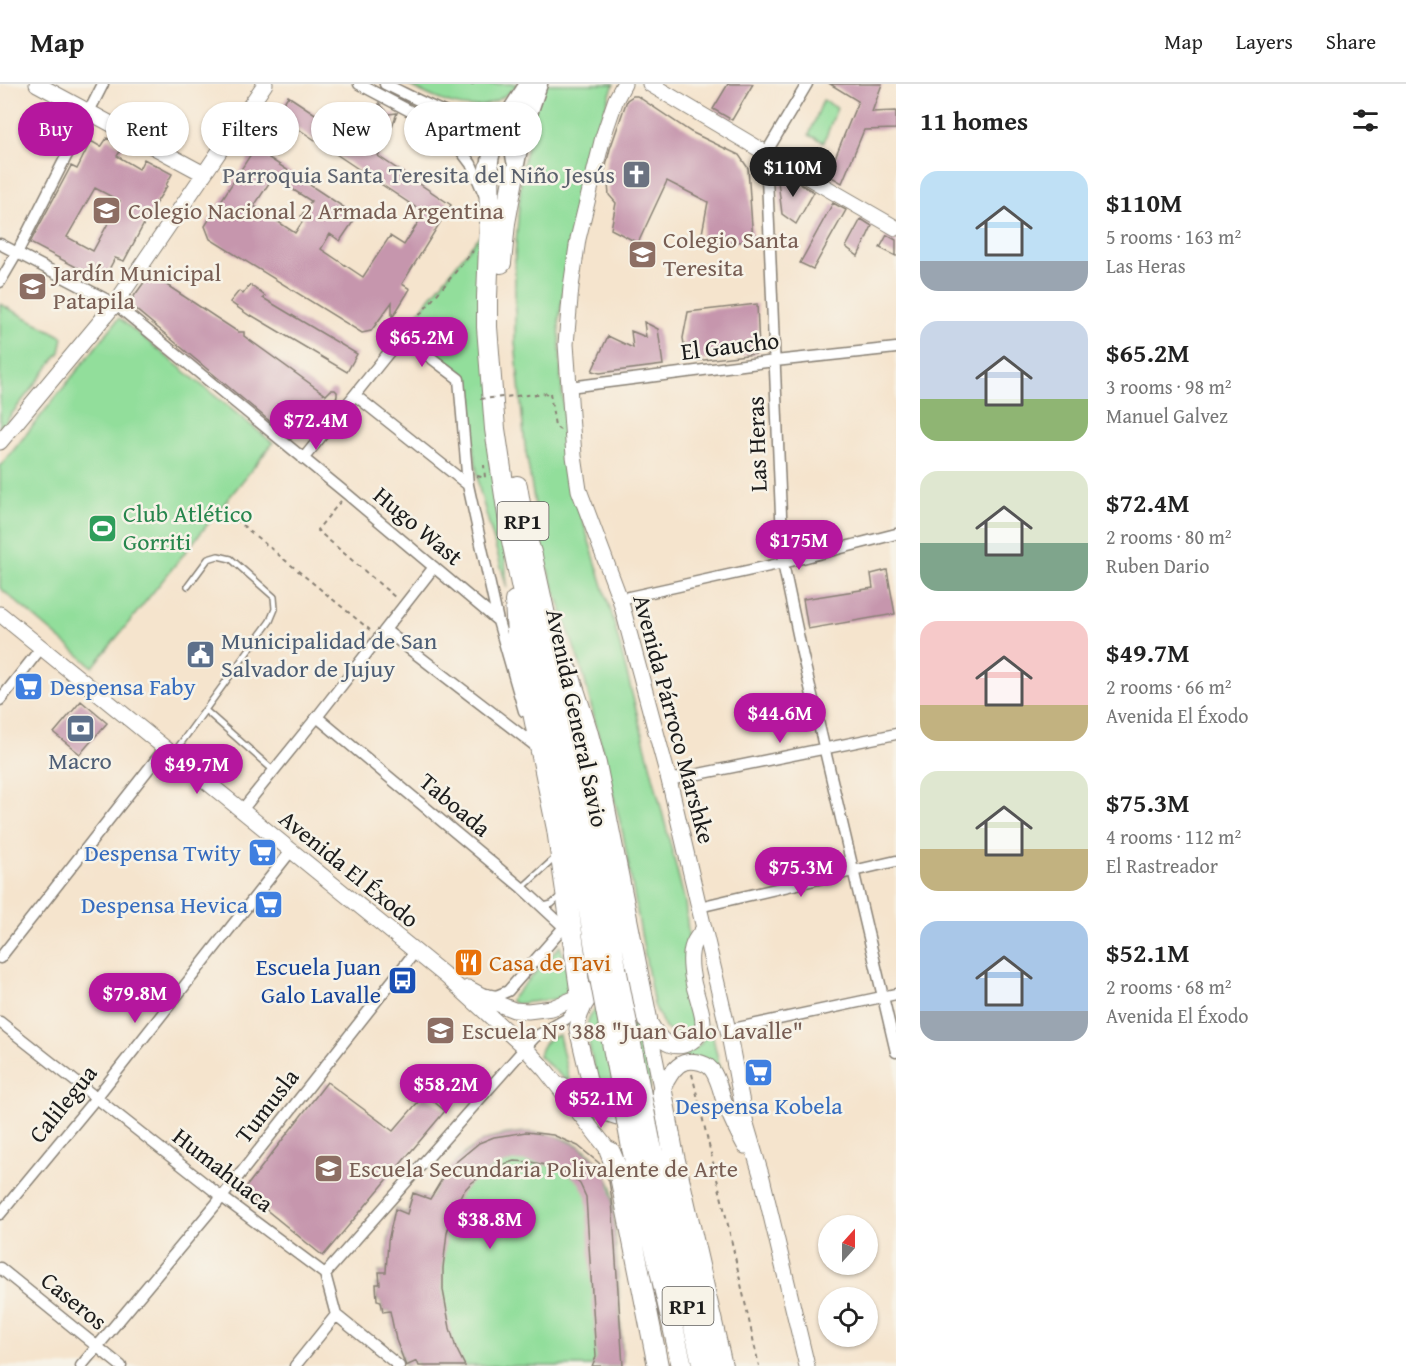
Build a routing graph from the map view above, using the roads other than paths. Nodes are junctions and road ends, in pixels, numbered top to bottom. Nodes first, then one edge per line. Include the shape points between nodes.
1 (37, 84) edge
2 (104, 84) edge
3 (265, 84) edge
4 (358, 84) edge
5 (385, 84) edge
6 (528, 84) edge
7 (539, 84) edge
8 (624, 84) edge
9 (650, 84) edge
10 (807, 84) edge
11 (70, 102) edge
12 (422, 102) edge
13 (516, 102) edge
14 (94, 103) edge
15 (94, 115) edge
16 (766, 153) junction
17 (66, 156) edge
18 (490, 156) edge
19 (511, 156) edge
20 (489, 168) joint
21 (204, 174) junction
22 (514, 174) junction
23 (489, 208) junction
24 (896, 228) edge
25 (0, 244) edge
26 (16, 253) junction
27 (0, 282) edge
28 (115, 304) junction
29 (896, 348) edge
30 (775, 361) junction
31 (569, 387) junction
32 (356, 396) junction
33 (0, 442) edge
34 (303, 459) junction
35 (468, 485) junction
36 (896, 534) edge
37 (783, 563) junction
38 (434, 567) junction
39 (536, 578) junction
40 (188, 586) dead end
41 (620, 599) junction
42 (0, 614) edge
43 (498, 621) junction
44 (382, 634) junction
45 (41, 648) junction
46 (0, 700) edge
47 (206, 710) junction
48 (317, 717) junction
49 (896, 734) edge
50 (533, 744) junction
51 (825, 749) junction
52 (169, 751) junction
53 (274, 771) junction
54 (669, 780) junction
55 (242, 810) junction
56 (291, 851) junction
57 (896, 861) edge
58 (573, 869) junction
59 (853, 871) junction
60 (522, 888) junction
61 (541, 906) junction
62 (699, 907) junction
63 (567, 925) junction
64 (703, 929) junction
65 (415, 952) junction
66 (0, 958) edge
67 (447, 977) junction
68 (469, 989) junction
69 (896, 994) edge
70 (883, 997) junction
71 (585, 1000) junction
72 (647, 1019) junction
73 (0, 1022) edge
74 (728, 1030) junction
75 (525, 1047) junction
76 (896, 1052) edge
77 (546, 1071) junction
78 (662, 1092) junction
79 (96, 1098) junction
80 (594, 1106) junction
81 (610, 1152) junction
82 (762, 1178) junction
83 (222, 1197) junction
84 (0, 1214) edge
85 (665, 1247) junction
86 (0, 1268) edge
87 (325, 1274) junction
88 (336, 1315) junction
89 (96, 1347) junction
90 (81, 1366) edge
91 (121, 1366) edge
92 (295, 1366) edge
93 (399, 1366) edge
94 (658, 1366) edge
95 (682, 1366) edge
96 (703, 1366) edge
97 (722, 1366) edge
98 (807, 1366) edge

1 - 11 main road
2 - 14 street
3 - 21 main road
4 - 23 street, RP1 via 450,136 471,164
5 - 12 street
6 - 13 main road, RP1
7 - 22 main road, Avenida General Savio / RP1
8 - 31 main road, Avenida Párroco Marshke via 603,137 578,239 566,344
9 - 16 main road
10 - 16 street
15 - 21 main road
16 - 24 main road
16 - 30 street, Las Heras
17 - 26 street
18 - 20 main road, RP1
19 - 22 street
20 - 23 highway, RP1
21 - 28 main road
22 - 39 highway, Avenida General Savio / RP1 via 501,256 502,339 509,436
23 - 58 highway, RP1 via 488,327 495,429 511,536 517,635 549,786
25 - 26 street, Hugo Wast
26 - 27 street
26 - 28 street, Hugo Wast
28 - 33 main road
28 - 34 street, Hugo Wast
29 - 30 street, El Gaucho
30 - 31 street, El Gaucho
30 - 37 street, Las Heras
31 - 41 main road, Avenida Párroco Marshke via 579,490
32 - 34 street
32 - 35 street
32 - 35 street via 402,336 459,379
34 - 38 street, Hugo Wast
35 - 43 street
36 - 37 street
37 - 41 street
37 - 51 street, Las Heras
38 - 43 street, Hugo Wast
38 - 44 street
39 - 58 highway, Avenida General Savio / RP1 via 576,751
39 - 72 highway via 588,730
40 - 47 lane via 208,559 218,556 231,559 274,597 270,621
41 - 54 main road, Avenida Párroco Marshke
42 - 45 main road, Avenida El Éxodo
43 - 50 street
44 - 48 street
44 - 50 street
45 - 46 street
45 - 52 main road, Avenida El Éxodo
47 - 52 lane
47 - 53 lane
48 - 53 street
48 - 60 street, Taboada
49 - 51 street
50 - 58 street
51 - 54 street
51 - 59 street, Las Heras
52 - 55 main road, Avenida El Éxodo
52 - 66 street
53 - 55 street
54 - 62 main road, Avenida Párroco Marshke
55 - 56 main road, Avenida El Éxodo
56 - 65 main road, Avenida El Éxodo
56 - 79 street, Calilegua
57 - 59 street
58 - 60 lane
58 - 61 lane via 552,904
58 - 63 highway
58 - 85 highway, Avenida General Savio / RP1, bridge via 616,968 650,1141
59 - 62 street
59 - 70 street, Las Heras
60 - 61 street, Taboada
61 - 63 street, Taboada
62 - 64 main road, Avenida Párroco Marshke
63 - 68 street via 508,991 496,996
63 - 71 highway
64 - 72 main road via 692,951 691,972 703,1020 696,1039 673,1046 662,1040
64 - 74 main road, Avenida Párroco Marshke
65 - 67 main road, Avenida El Éxodo
65 - 83 street, Tumusla
67 - 68 main road, Avenida El Éxodo
67 - 75 main road, Avenida El Éxodo
68 - 71 main road, Avenida El Éxodo via 514,1010 534,1011
69 - 70 street
70 - 74 street
70 - 76 street, Las Heras
71 - 72 main road via 608,986 623,988
71 - 75 street via 566,1019
71 - 80 main road via 577,1029
72 - 78 main road
73 - 79 street, Humahuaca
74 - 82 main road, Avenida Párroco Marshke via 746,1124
75 - 77 main road, Avenida El Éxodo
75 - 87 street
77 - 80 main road, Avenida El Éxodo
77 - 81 main road, Avenida El Éxodo
78 - 80 main road, Avenida El Éxodo via 639,1119 613,1117
78 - 82 main road via 679,1065 699,1062 710,1068
78 - 97 highway
79 - 83 street, Humahuaca
79 - 84 street, Calilegua
80 - 81 main road
81 - 94 highway via 620,1176
82 - 98 main road, Avenida Párroco Marshke
83 - 87 street, Humahuaca
83 - 89 street, Tumusla
85 - 95 highway, Avenida General Savio / RP1
85 - 96 highway, Avenida General Savio / RP1
86 - 89 street, Caseros
87 - 88 street
88 - 92 street
88 - 93 street
89 - 90 street, Tumusla
89 - 91 street, Caseros

